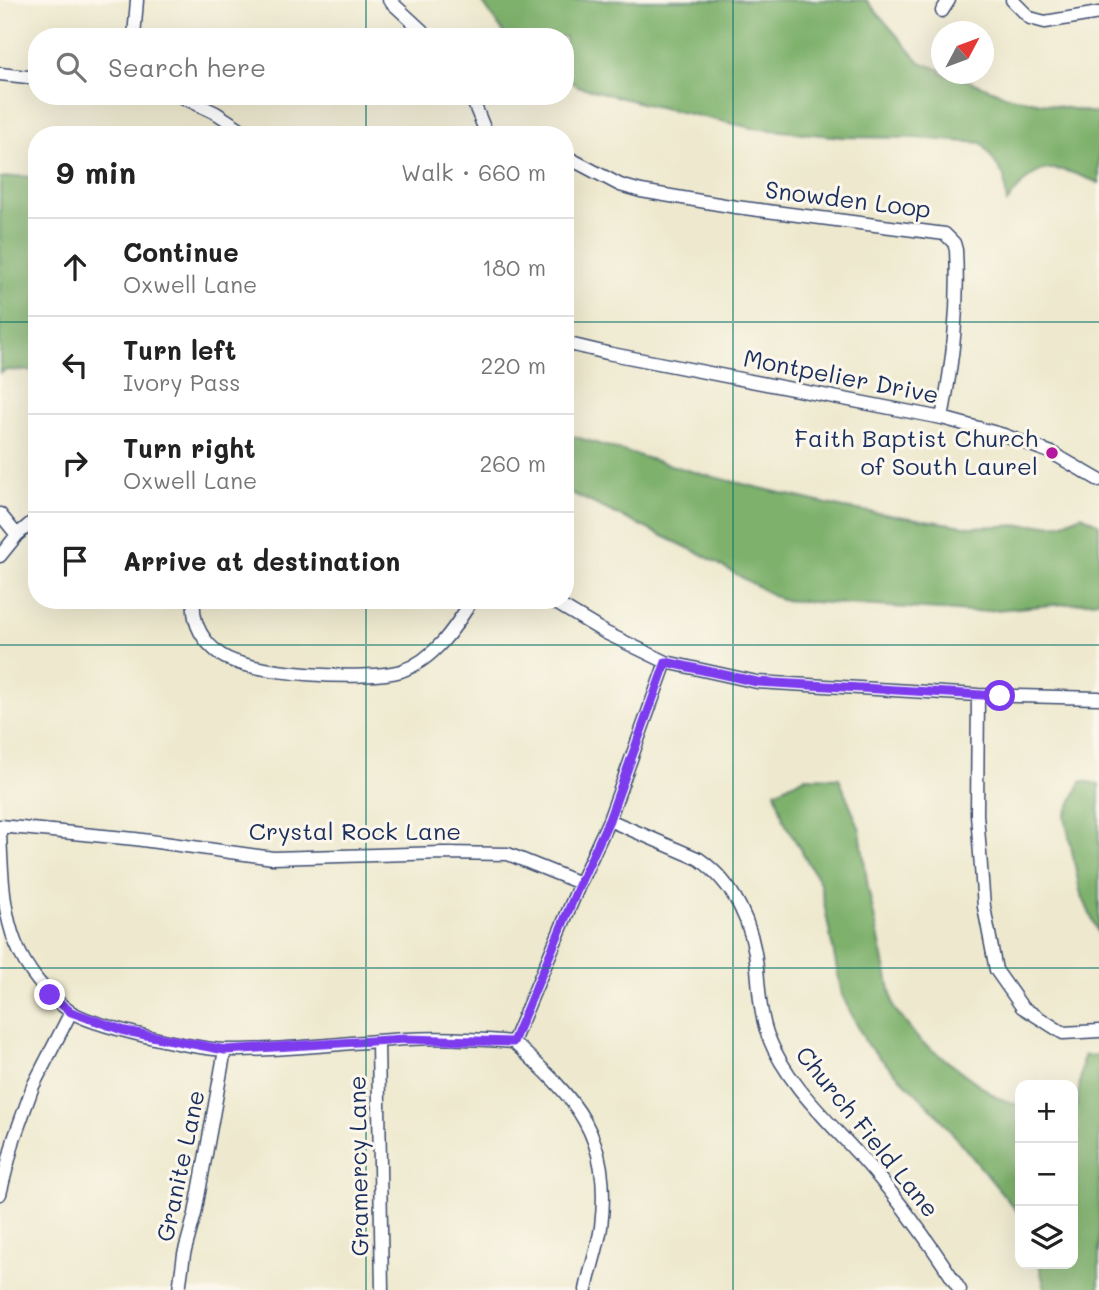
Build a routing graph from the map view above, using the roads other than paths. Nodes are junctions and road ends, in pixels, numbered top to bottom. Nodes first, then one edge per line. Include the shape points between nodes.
1 (137, 0) edge
2 (389, 0) edge
3 (1012, 0) edge
4 (1099, 13) edge
5 (135, 28) edge
6 (419, 28) edge
7 (0, 74) edge
8 (28, 77) edge
9 (199, 105) edge
10 (475, 105) edge
11 (236, 126) edge
12 (483, 126) edge
13 (574, 161) edge
14 (574, 345) edge
15 (942, 418) junction
16 (1099, 480) edge
17 (0, 514) edge
18 (28, 526) edge
19 (17, 535) junction
20 (0, 556) edge
21 (193, 609) edge
22 (466, 609) edge
23 (566, 609) edge
24 (666, 662) junction
25 (978, 695) junction
26 (1099, 698) edge
27 (609, 820) junction
28 (0, 826) edge
29 (0, 834) edge
30 (580, 883) junction
31 (71, 1012) junction
32 (1099, 1031) edge
33 (378, 1042) junction
34 (513, 1042) junction
35 (225, 1050) junction
36 (0, 1194) edge
37 (179, 1290) edge
38 (382, 1290) edge
39 (586, 1290) edge
40 (960, 1290) edge

1 - 5 street
2 - 6 street
3 - 4 street via 1030,18 1045,22
7 - 8 street
9 - 11 street
10 - 12 street
13 - 15 street, Snowden Loop via 641,191 945,234 956,250 957,310
14 - 15 street, Montpelier Drive
15 - 16 street, Montpelier Drive via 1052,453
17 - 19 street
18 - 19 street
19 - 20 street
21 - 22 street via 198,630 223,657 264,668 351,676 381,675 421,661
23 - 24 street
24 - 25 street via 757,682
24 - 27 street
25 - 26 street
25 - 32 street via 977,814 984,907 996,970 1022,1007 1063,1033
27 - 30 street
27 - 40 street, Church Field Lane via 699,859 723,880 752,935 759,999 767,1034 781,1062 907,1211
28 - 30 street, Crystal Rock Lane via 273,858 508,854
29 - 31 street via 4,893 16,945 36,978
30 - 34 street
31 - 35 street via 125,1031
31 - 36 street via 33,1086
33 - 34 street via 436,1038
33 - 35 street
33 - 38 street, Gramercy Lane
34 - 39 street via 579,1110 599,1155 603,1199
35 - 37 street, Granite Lane

